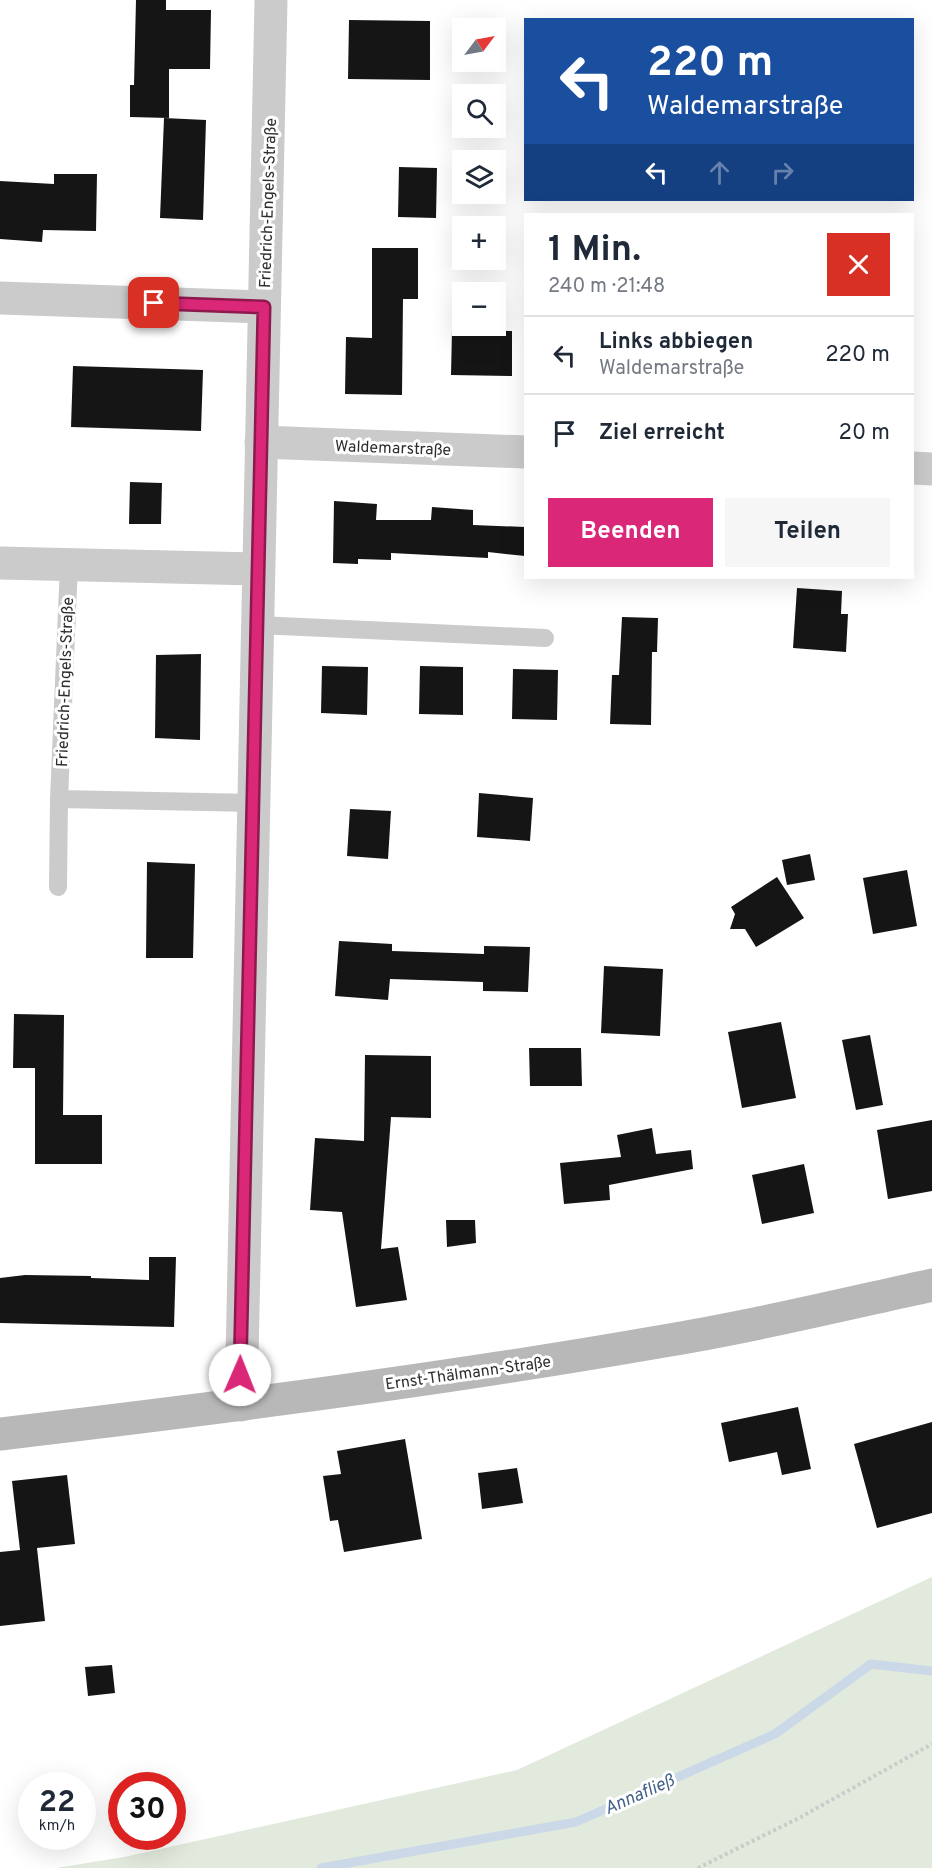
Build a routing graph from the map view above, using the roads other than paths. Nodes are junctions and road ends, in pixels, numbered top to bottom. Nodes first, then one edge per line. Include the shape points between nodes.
1 (271, 0) edge
2 (0, 298) edge
3 (264, 307) junction
4 (261, 442) junction
5 (524, 452) edge
6 (914, 468) edge
7 (932, 469) edge
8 (0, 563) edge
9 (69, 565) junction
10 (258, 569) junction
11 (258, 625) junction
12 (545, 638) dead end
13 (59, 799) junction
14 (253, 802) junction
15 (58, 887) dead end
16 (932, 1285) edge
17 (241, 1405) junction
18 (0, 1434) edge

1 - 3 street, Friedrich-Engels-Straße
2 - 3 street
3 - 4 street, Friedrich-Engels-Straße
4 - 5 street, Waldemarstraße
4 - 10 street, Friedrich-Engels-Straße
6 - 7 street
8 - 9 street
9 - 10 street
9 - 13 lane, Friedrich-Engels-Straße
10 - 11 street, Friedrich-Engels-Straße
11 - 12 lane
11 - 14 street, Friedrich-Engels-Straße
13 - 14 lane
13 - 15 lane, Friedrich-Engels-Straße
14 - 17 street, Friedrich-Engels-Straße
16 - 17 main road, Ernst-Thälmann-Straße via 660,1342
17 - 18 main road, Ernst-Thälmann-Straße

